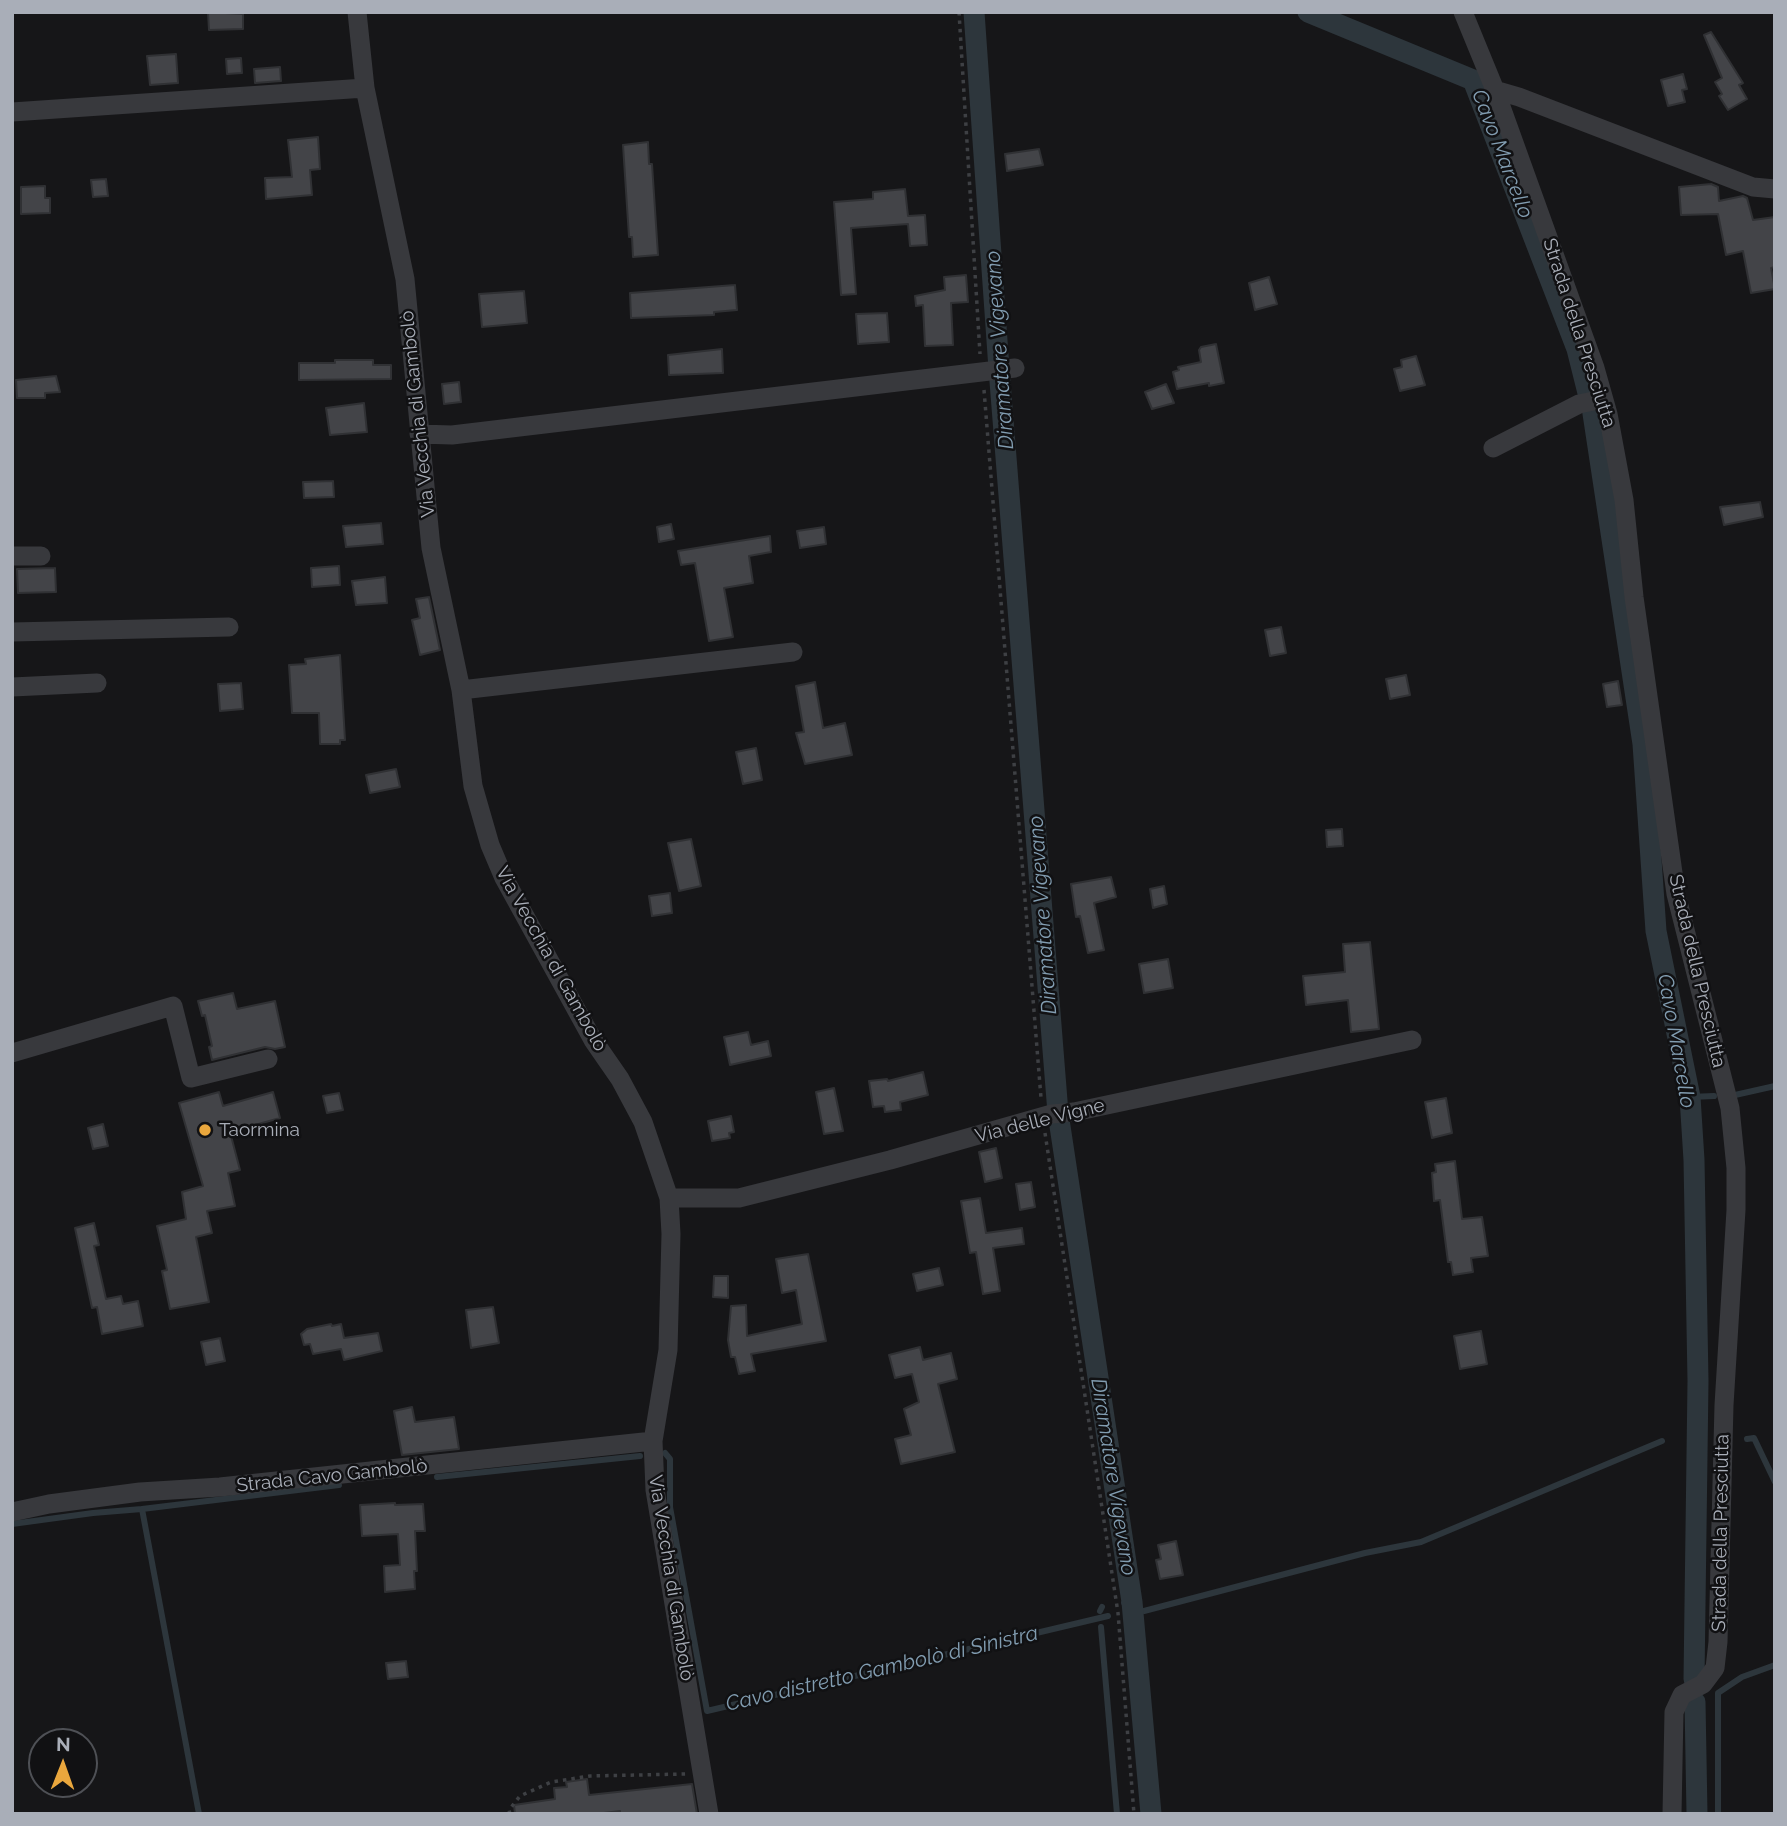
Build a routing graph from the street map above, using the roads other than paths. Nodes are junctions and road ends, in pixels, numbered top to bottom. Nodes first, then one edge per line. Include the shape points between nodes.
1 (357, 12) edge
2 (1463, 12) edge
3 (365, 88) junction
4 (1495, 90) junction
5 (12, 112) edge
6 (1775, 190) edge
7 (1015, 368) dead end
8 (1603, 399) junction
9 (419, 434) junction
10 (1493, 448) dead end
11 (12, 556) edge
12 (41, 556) dead end
13 (229, 627) dead end
14 (12, 632) edge
15 (793, 652) dead end
16 (97, 683) dead end
17 (12, 687) edge
18 (461, 690) junction
19 (1412, 1040) dead end
20 (12, 1052) edge
21 (268, 1059) dead end
22 (669, 1198) junction
23 (653, 1441) junction
24 (12, 1512) edge
25 (709, 1814) edge
26 (1672, 1814) edge

1 - 3 street, Via Vecchia di Gambolò
2 - 4 street, Strada della Presciutta
3 - 5 street
3 - 9 street, Via Vecchia di Gambolò via 405,279
4 - 6 street via 1753,187
4 - 8 street, Strada della Presciutta
7 - 9 street via 452,435
8 - 10 street via 1579,404
8 - 26 street, Strada della Presciutta via 1624,500 1676,894 1730,1108 1736,1168 1718,1642 1714,1668 1703,1684 1682,1695 1674,1712
9 - 18 street, Via Vecchia di Gambolò via 431,548
11 - 12 street
13 - 14 street
15 - 18 street
16 - 17 street
18 - 22 street, Via Vecchia di Gambolò via 473,786 490,845 522,914 643,1122
19 - 22 street, Via delle Vigne via 1052,1114 739,1198
20 - 21 street via 173,1006 191,1078
22 - 23 street, Via Vecchia di Gambolò via 668,1350
23 - 24 street, Strada Cavo Gambolò via 140,1492
23 - 25 street, Via Vecchia di Gambolò via 659,1525

